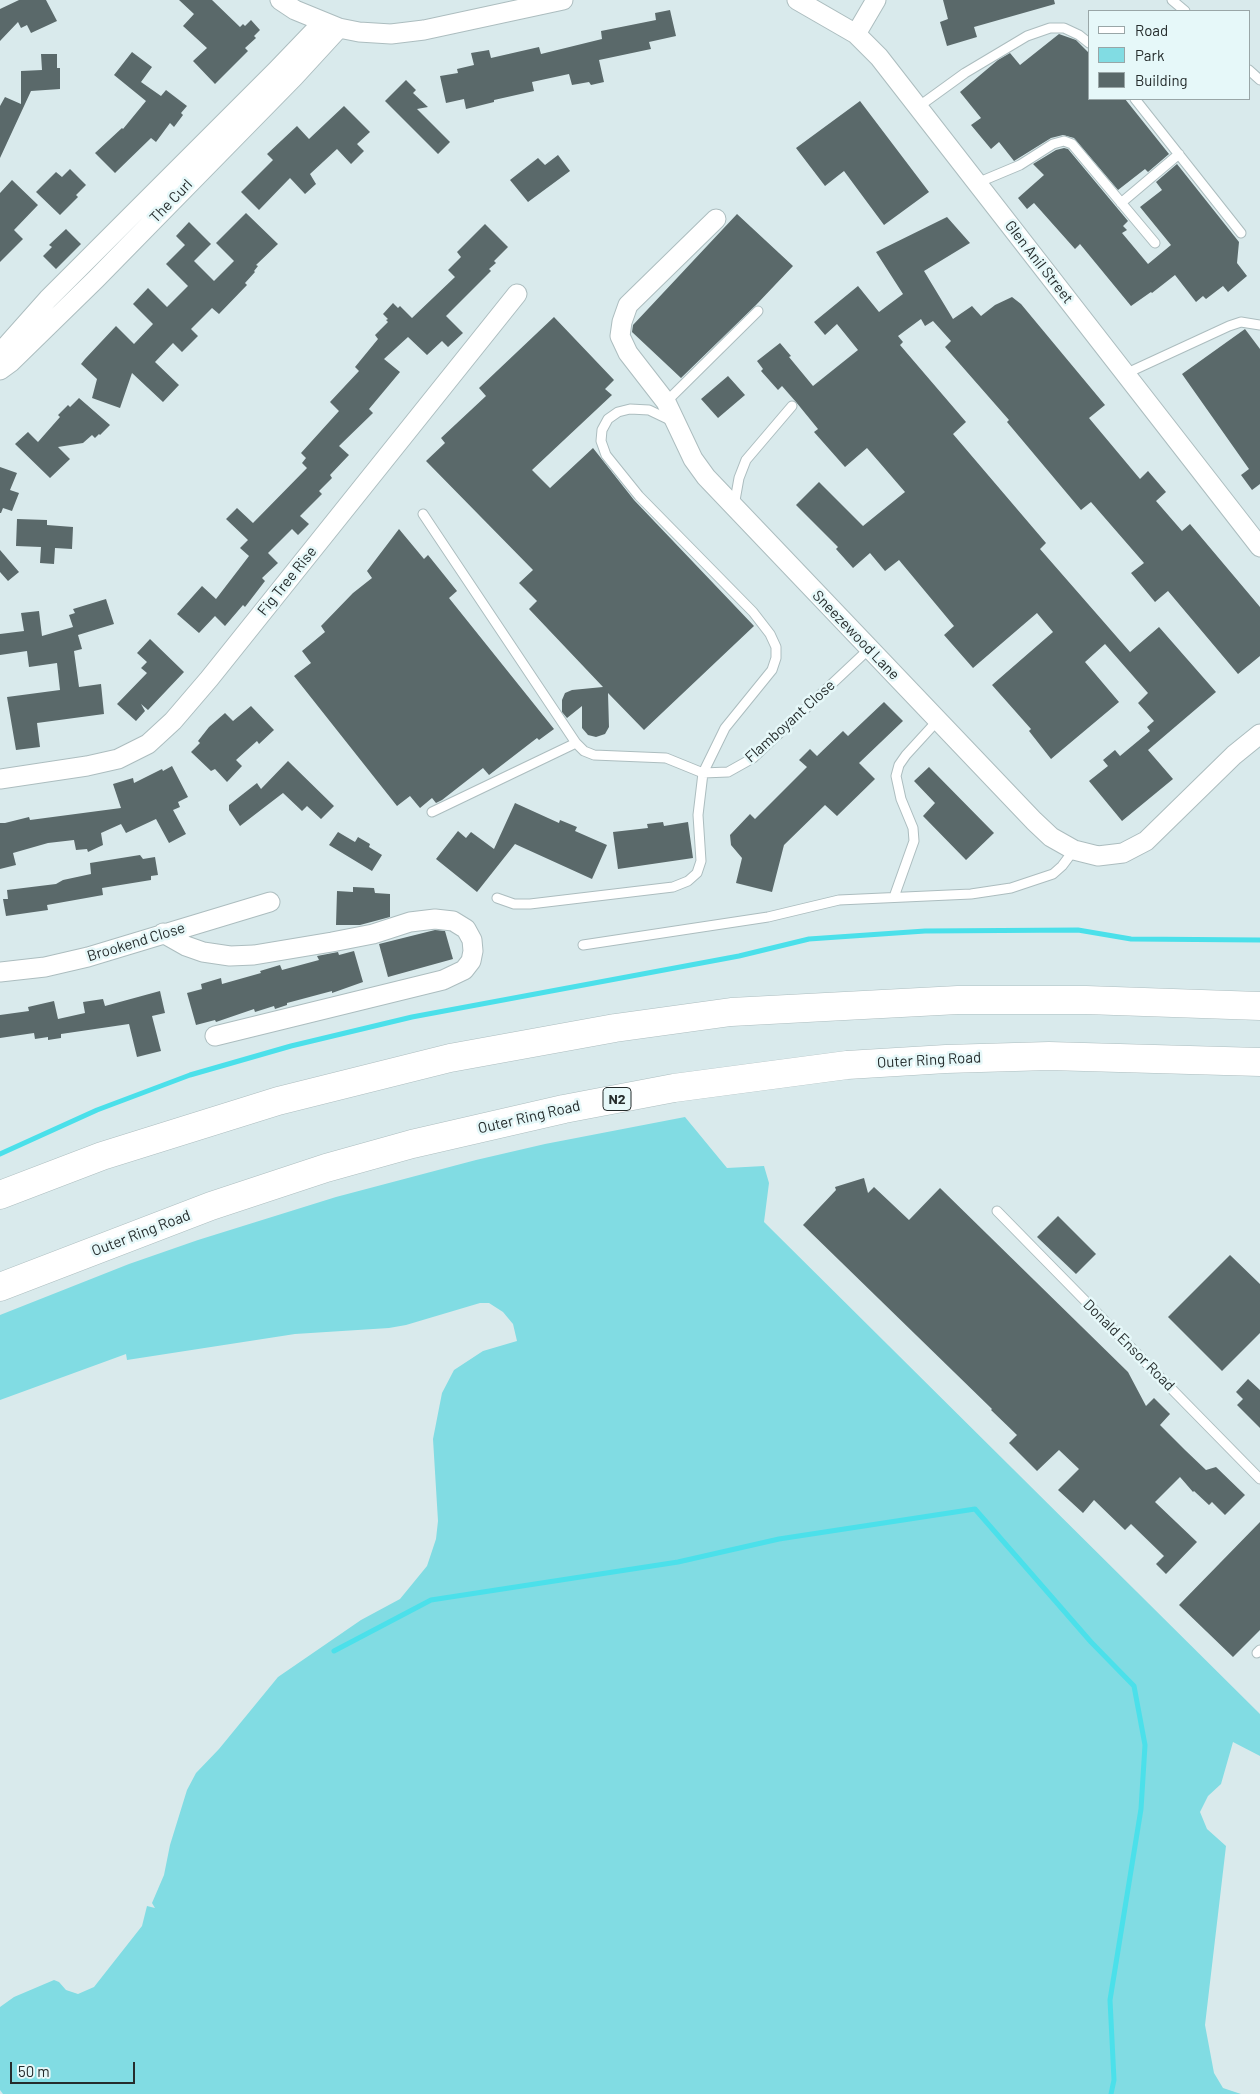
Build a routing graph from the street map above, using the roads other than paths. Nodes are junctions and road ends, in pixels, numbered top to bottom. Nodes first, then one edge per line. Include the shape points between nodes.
1 (280, 0) edge
2 (564, 0) edge
3 (797, 0) edge
4 (876, 0) edge
5 (1172, 0) edge
6 (1184, 10) edge
7 (330, 26) junction
8 (856, 34) junction
9 (1088, 42) edge
10 (1250, 71) edge
11 (1260, 80) edge
12 (1136, 100) edge
13 (918, 107) junction
14 (1178, 154) junction
15 (977, 183) junction
16 (1121, 203) junction
17 (716, 218) dead end
18 (1241, 233) dead end
19 (1156, 243) dead end
20 (517, 294) dead end
21 (758, 311) dead end
22 (1260, 325) edge
23 (0, 353) edge
24 (0, 370) edge
25 (1125, 374) junction
26 (666, 402) junction
27 (792, 406) dead end
28 (677, 423) junction
29 (734, 507) junction
30 (423, 514) dead end
31 (1260, 547) edge
32 (869, 649) junction
33 (938, 720) junction
34 (1260, 734) edge
35 (576, 743) junction
36 (703, 773) junction
37 (0, 779) edge
38 (432, 812) dead end
39 (1074, 850) junction
40 (894, 897) junction
41 (497, 898) dead end
42 (270, 902) dead end
43 (163, 933) junction
44 (583, 945) dead end
45 (0, 972) edge
46 (1260, 1006) edge
47 (215, 1036) dead end
48 (1260, 1062) edge
49 (0, 1195) edge
50 (997, 1212) dead end
51 (0, 1287) edge
52 (1260, 1479) edge

1 - 7 street
2 - 7 street via 391,34
3 - 8 street, Glen Anil Street
4 - 8 street
5 - 6 lane
7 - 23 street, The Curl via 278,70 48,299
7 - 24 street, The Curl via 294,77 82,292
8 - 13 street, Glen Anil Street via 879,57
9 - 13 lane via 1064,28 1050,28 1027,36 965,73
10 - 11 lane
12 - 14 lane
13 - 15 street, Glen Anil Street
14 - 16 lane
14 - 18 lane
15 - 16 lane via 1064,141 1072,144
15 - 25 street, Glen Anil Street
16 - 19 lane
17 - 26 street, Sneezewood Lane via 628,305 622,322 620,336 628,352
20 - 37 street, Fig Tree Rise via 209,679 148,744 118,759
21 - 26 lane
22 - 25 lane via 1242,322 1229,326
25 - 31 street, Glen Anil Street
26 - 28 street, Sneezewood Lane
27 - 29 lane via 746,460
28 - 29 street, Sneezewood Lane via 706,477
28 - 36 lane via 648,410 630,408 608,419 601,441 606,455 639,496 753,612 776,647 772,670 725,728
29 - 32 street, Sneezewood Lane
30 - 35 lane
32 - 33 street, Sneezewood Lane
32 - 36 lane, Flamboyant Close via 753,758 728,772
33 - 39 street, Sneezewood Lane via 1034,821
33 - 40 lane via 899,764 896,776 900,799 913,828 914,841
34 - 39 street, Sneezewood Lane via 1146,841 1124,853 1098,856
35 - 36 lane via 594,755 666,758
35 - 38 lane
36 - 41 lane via 698,815 701,861 697,873 688,881 673,887 530,904 514,904
39 - 40 lane via 1053,874 1011,888 971,894
40 - 44 lane via 839,900 768,917
42 - 43 street, Brookend Close
43 - 45 street, Brookend Close via 79,959
43 - 47 street via 203,952 230,956 332,942 410,922 435,919 453,921 466,929 472,940 473,951 468,965 443,980
46 - 49 highway via 1086,1000 958,1000 731,1012 614,1028 450,1058 278,1101 102,1156
48 - 51 highway, Outer Ring Road / N2 via 1049,1056 946,1058 848,1065 674,1088 564,1109 412,1144 326,1168 212,1206
50 - 52 lane, Donald Ensor Road

